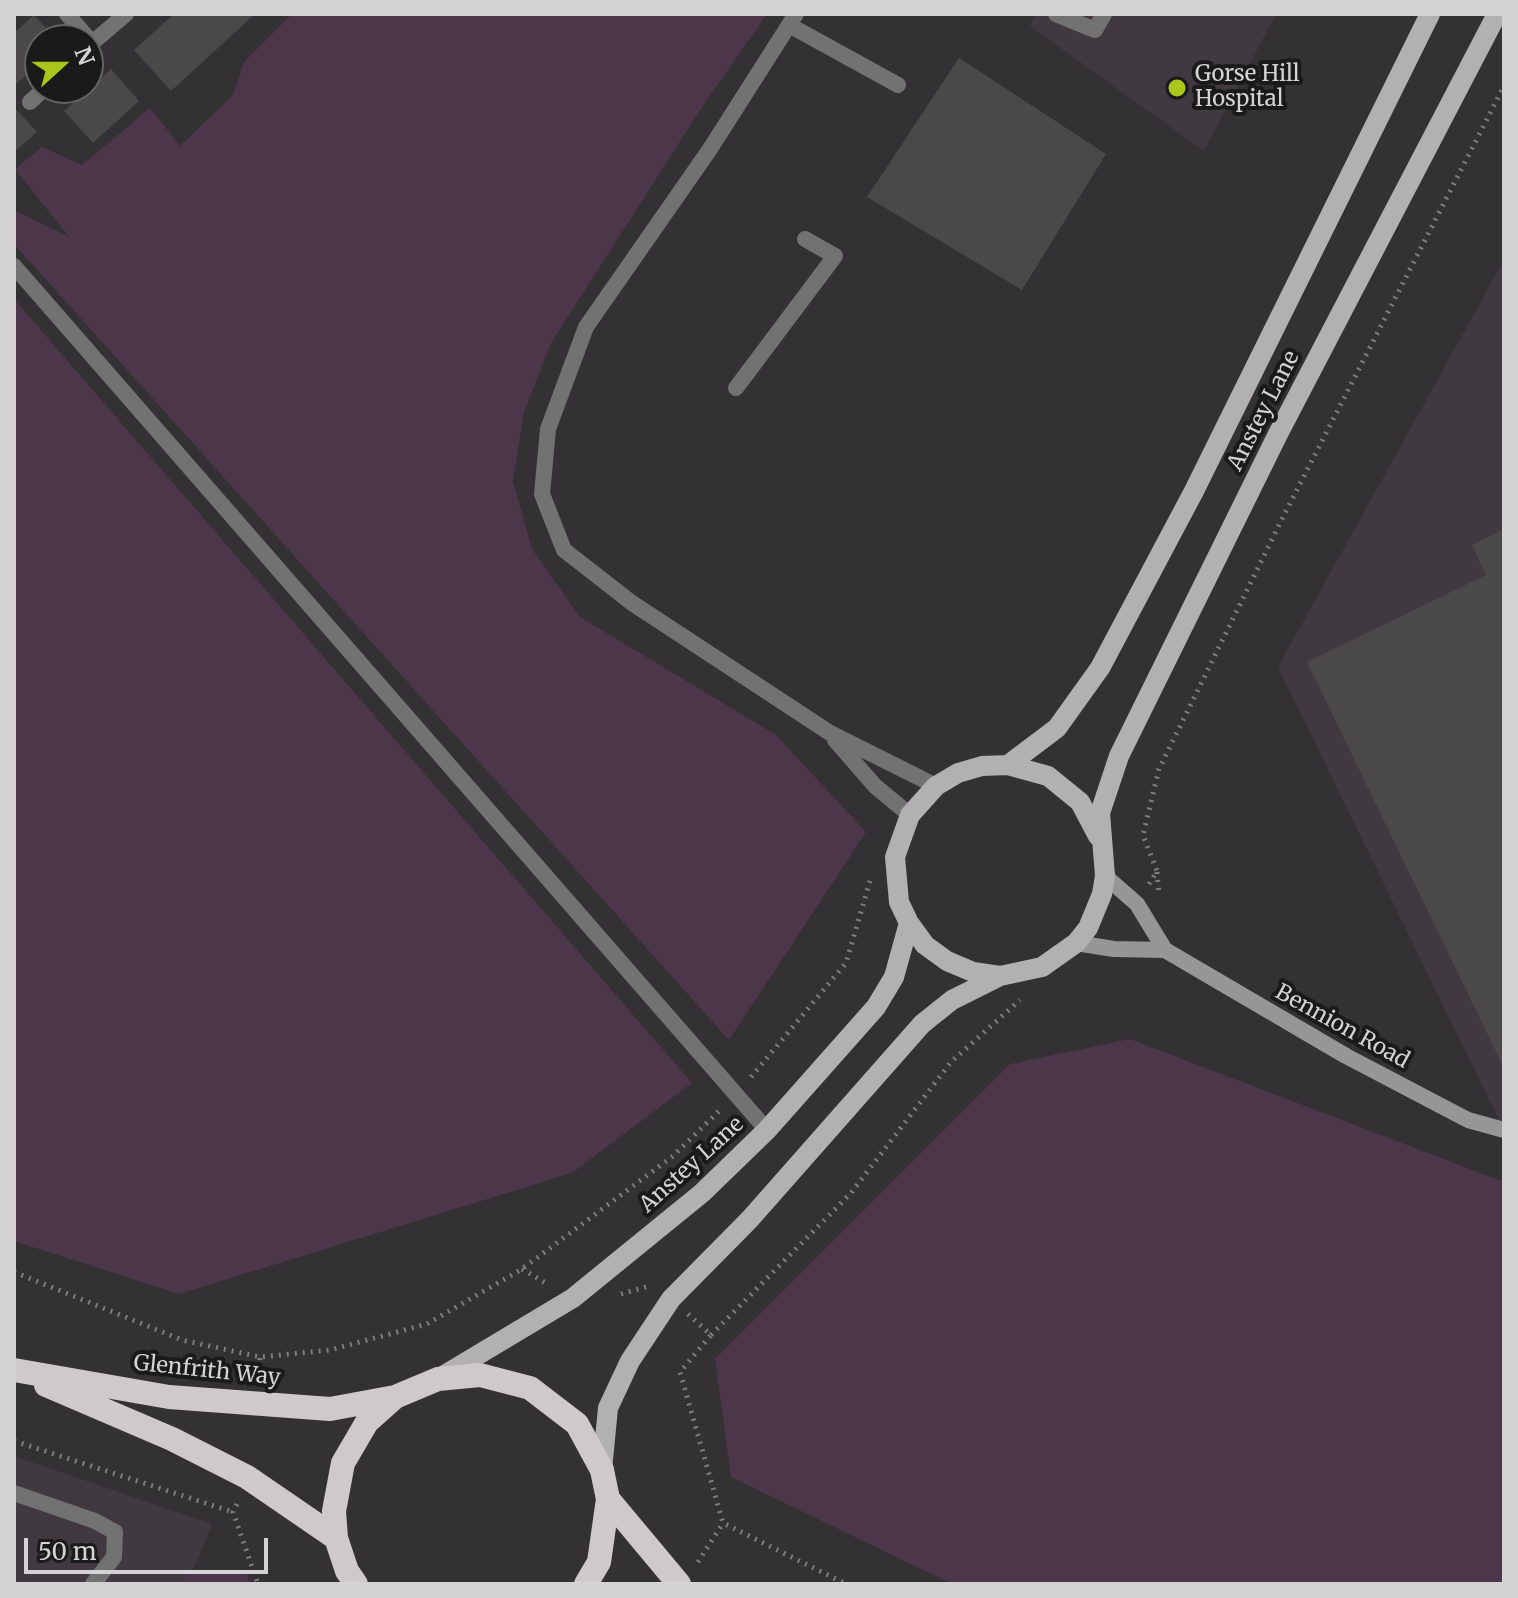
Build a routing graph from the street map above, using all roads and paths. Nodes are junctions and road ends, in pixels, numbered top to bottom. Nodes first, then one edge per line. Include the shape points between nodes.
1 (126, 14) edge
2 (1056, 14) edge
3 (1104, 14) edge
4 (1430, 14) edge
5 (1497, 14) edge
6 (792, 20) edge
7 (104, 34) edge
8 (898, 85) dead end
9 (805, 239) dead end
10 (14, 266) edge
11 (736, 388) dead end
12 (830, 733) junction
13 (1008, 765) junction
14 (936, 786) junction
15 (910, 815) junction
16 (1100, 839) junction
17 (872, 874) dead end
18 (1105, 876) junction
19 (909, 923) junction
20 (1076, 943) junction
21 (1165, 950) junction
22 (1000, 976) junction
23 (736, 1094) junction
24 (767, 1130) junction
25 (1504, 1130) edge
26 (14, 1272) edge
27 (14, 1371) edge
28 (438, 1379) junction
29 (395, 1397) junction
30 (14, 1441) edge
31 (602, 1470) junction
32 (14, 1493) edge
33 (608, 1499) junction
34 (233, 1512) dead end
35 (336, 1538) junction
36 (685, 1578) edge
37 (349, 1580) edge
38 (93, 1584) edge
39 (586, 1584) edge
40 (846, 1584) edge

1 - 7 lane
2 - 3 lane via 1095,30
4 - 13 main road via 1194,491 1100,668 1057,728
5 - 16 main road, Anstey Lane via 1278,434 1119,756 1100,813
6 - 8 lane
6 - 12 lane via 586,327 548,429 542,494 564,550 632,603
9 - 11 lane via 835,256
10 - 23 lane
12 - 14 lane
12 - 15 lane via 875,786
13 - 14 main road, Anstey Lane via 958,773
13 - 16 main road, Anstey Lane via 1048,776 1080,802
14 - 15 main road, Anstey Lane
15 - 19 main road, Anstey Lane via 895,857 899,902
16 - 18 main road, Anstey Lane
17 - 23 path via 846,963
18 - 20 main road, Anstey Lane via 1096,912
18 - 21 street, Bennion Road via 1137,904
19 - 22 main road, Anstey Lane via 925,945 947,961
19 - 24 main road, Anstey Lane via 894,977 876,1007
20 - 21 street, Bennion Road
20 - 22 main road, Anstey Lane via 1042,967
21 - 25 street, Bennion Road via 1346,1056 1468,1120
22 - 31 main road, Anstey Lane via 952,1000 922,1024 750,1219 671,1299 630,1361 608,1408
23 - 24 lane
23 - 26 path via 673,1156 522,1269 427,1324 330,1350 260,1357 182,1340
24 - 28 main road, Anstey Lane via 702,1193 573,1298
27 - 29 highway, Glenfrith Way via 169,1397 330,1409
27 - 35 highway, Glenfrith Way via 247,1477
28 - 29 highway
28 - 31 highway via 480,1375 530,1388 577,1424
29 - 35 highway via 367,1422 343,1463 334,1511
30 - 34 path
31 - 33 highway
32 - 38 lane via 115,1532 114,1557
33 - 36 highway
33 - 39 highway via 599,1562
35 - 37 highway
36 - 40 path via 723,1523

